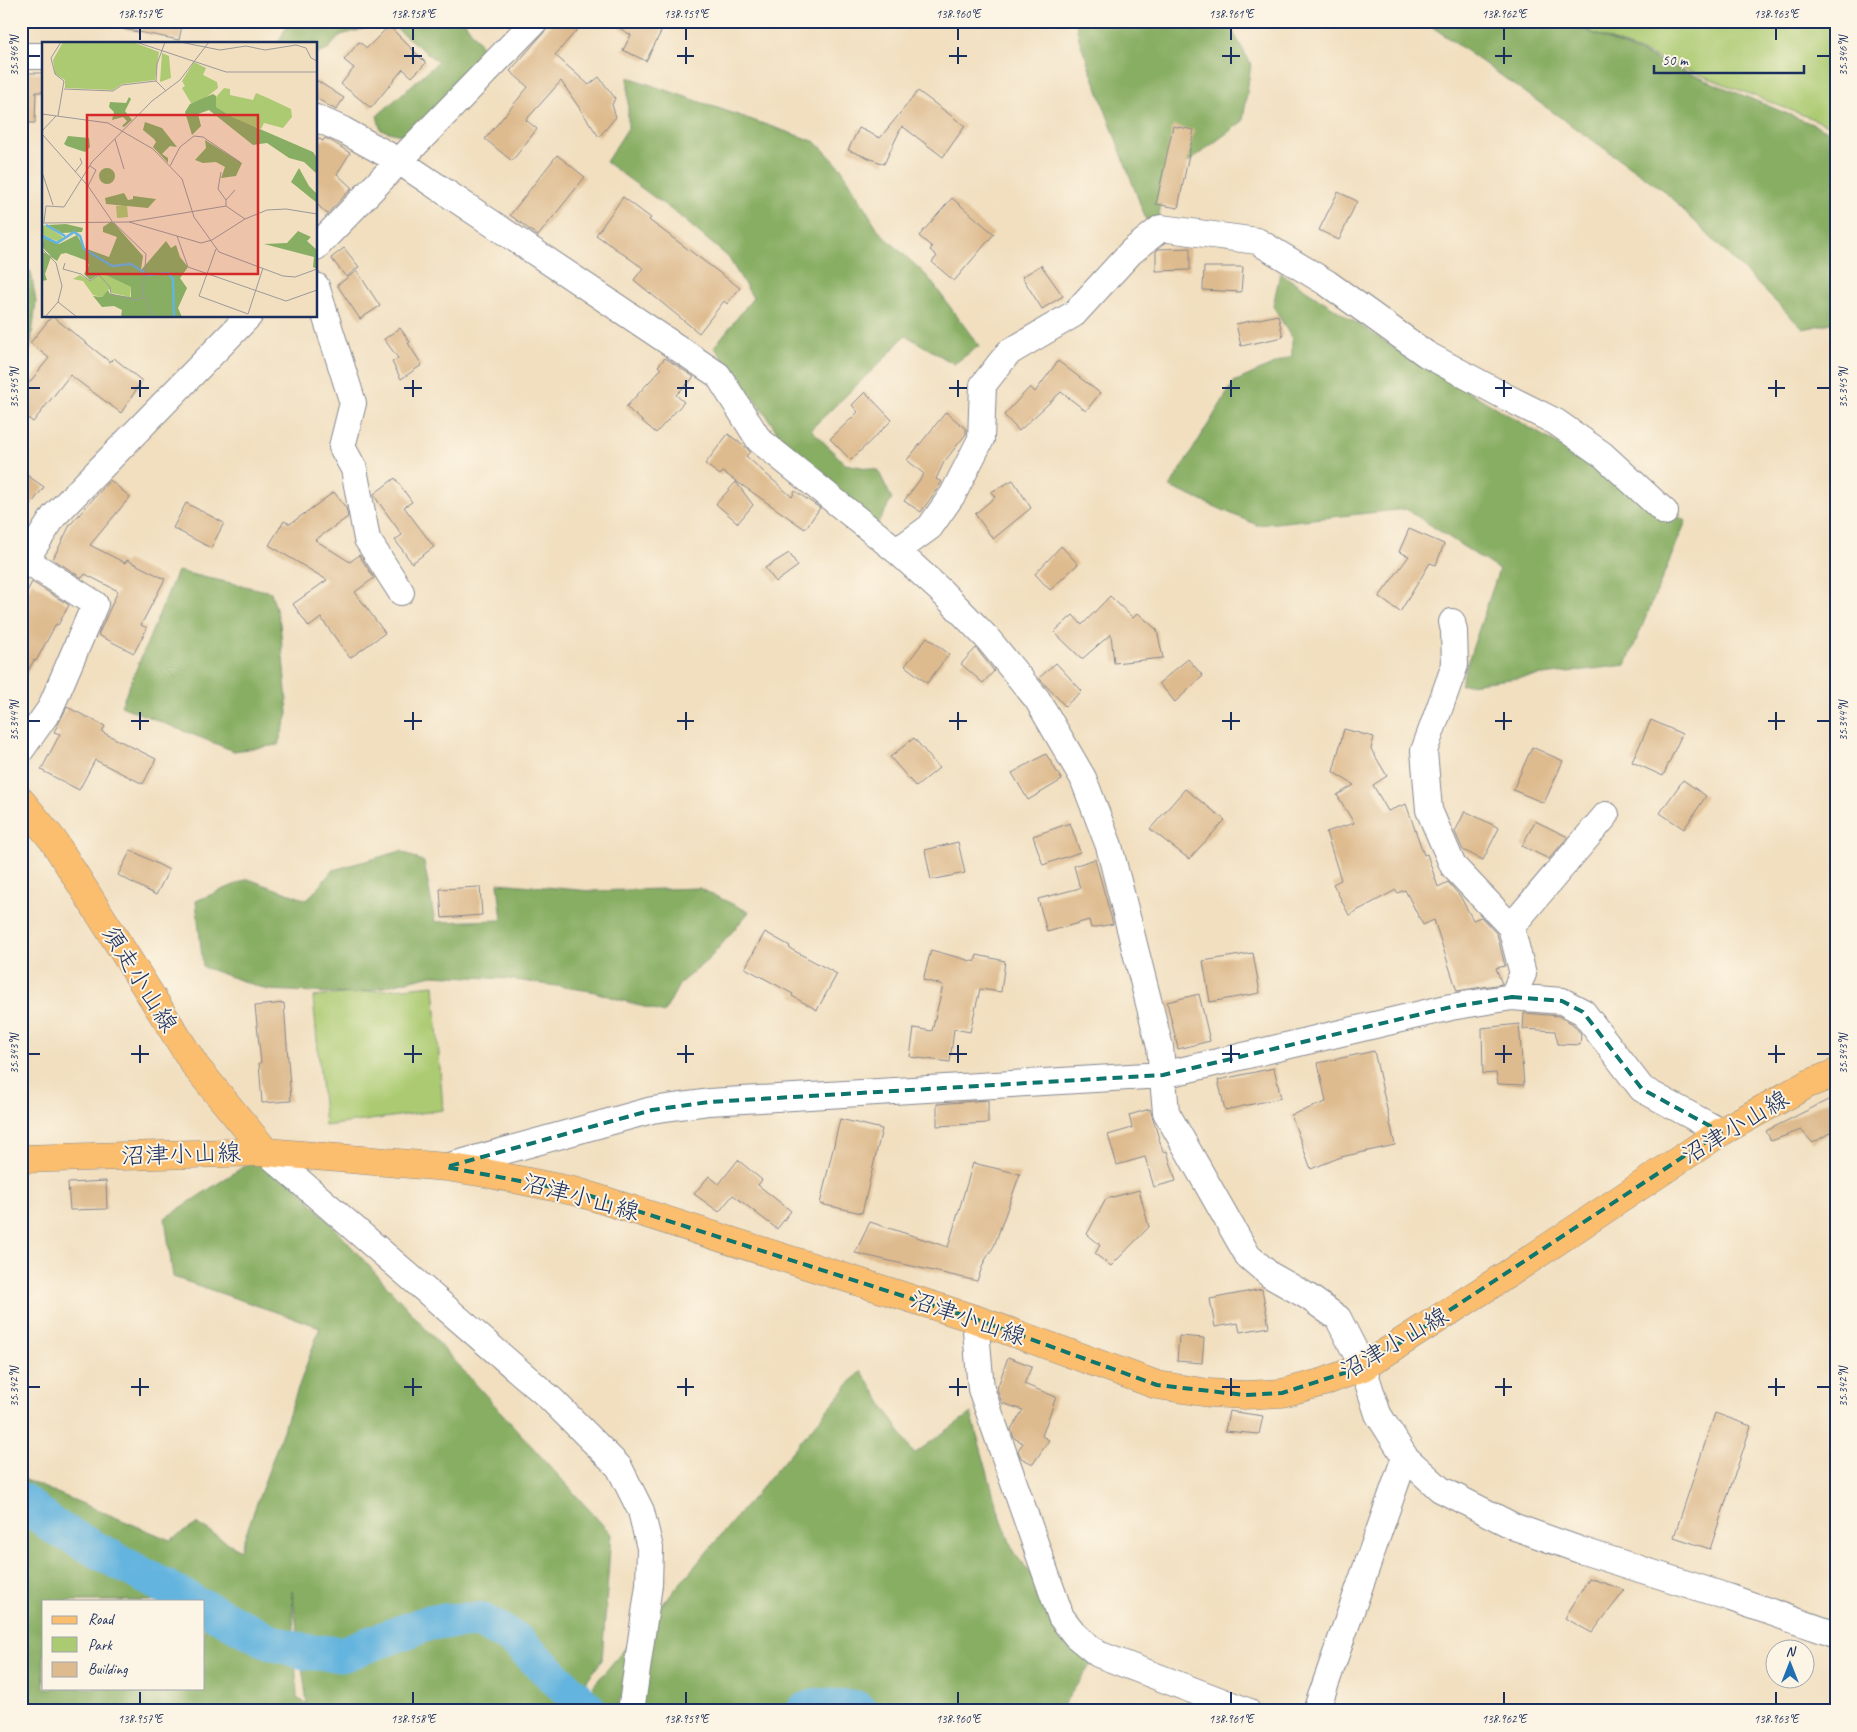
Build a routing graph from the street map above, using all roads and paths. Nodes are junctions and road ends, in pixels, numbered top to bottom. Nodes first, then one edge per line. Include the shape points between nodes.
1 (535, 21) edge
2 (21, 56) edge
3 (42, 56) edge
4 (318, 119) edge
5 (399, 161) junction
6 (318, 245) edge
7 (318, 292) edge
8 (247, 318) edge
9 (1665, 512) dead end
10 (897, 551) junction
11 (23, 564) edge
12 (401, 592) dead end
13 (1452, 622) dead end
14 (21, 750) edge
15 (21, 800) edge
16 (1606, 815) dead end
17 (1511, 927) junction
18 (1512, 997) junction
19 (1836, 1073) edge
20 (1163, 1075) junction
21 (1721, 1132) junction
22 (266, 1152) junction
23 (21, 1159) edge
24 (446, 1167) junction
25 (975, 1319) junction
26 (1363, 1366) junction
27 (1405, 1457) junction
28 (1836, 1634) edge
29 (631, 1711) edge
30 (1247, 1711) edge
31 (1316, 1711) edge

1 - 5 street
2 - 3 street
4 - 5 street
5 - 6 street
5 - 10 street via 718,376 759,440
7 - 12 street via 353,403 342,447 354,469 367,538
8 - 11 street via 54,516
9 - 10 street via 1603,455 1556,422 1426,354 1327,283 1257,241 1161,228 1130,252 1074,314 1008,353 983,385 980,439 953,494 930,526
10 - 20 street via 974,624 1006,660 1037,699 1082,778 1109,846 1160,1047
11 - 14 street via 95,604 50,709
13 - 17 street via 1455,665 1424,751 1429,810 1453,866
15 - 22 main road, 須走小山線 via 53,840 196,1067
16 - 17 street
17 - 18 street via 1523,974
18 - 20 street via 1451,1007
18 - 21 street via 1562,1002 1583,1012 1642,1089
19 - 21 main road, 沼津小山線 via 1808,1084
20 - 24 street via 710,1102 652,1110
20 - 26 street via 1166,1112 1248,1256 1270,1275 1338,1318
21 - 26 main road, 沼津小山線
22 - 23 main road, 沼津小山線
22 - 24 main road, 沼津小山線
22 - 29 street via 551,1399 619,1467 641,1511 650,1548 649,1585
24 - 25 main road, 沼津小山線 via 578,1192
25 - 26 main road, 沼津小山線 via 1157,1385 1208,1393 1282,1392 1324,1382
25 - 30 street via 980,1389 1061,1617 1076,1636 1098,1654
26 - 27 street via 1378,1414
27 - 28 street via 1440,1489 1515,1527
27 - 31 street

